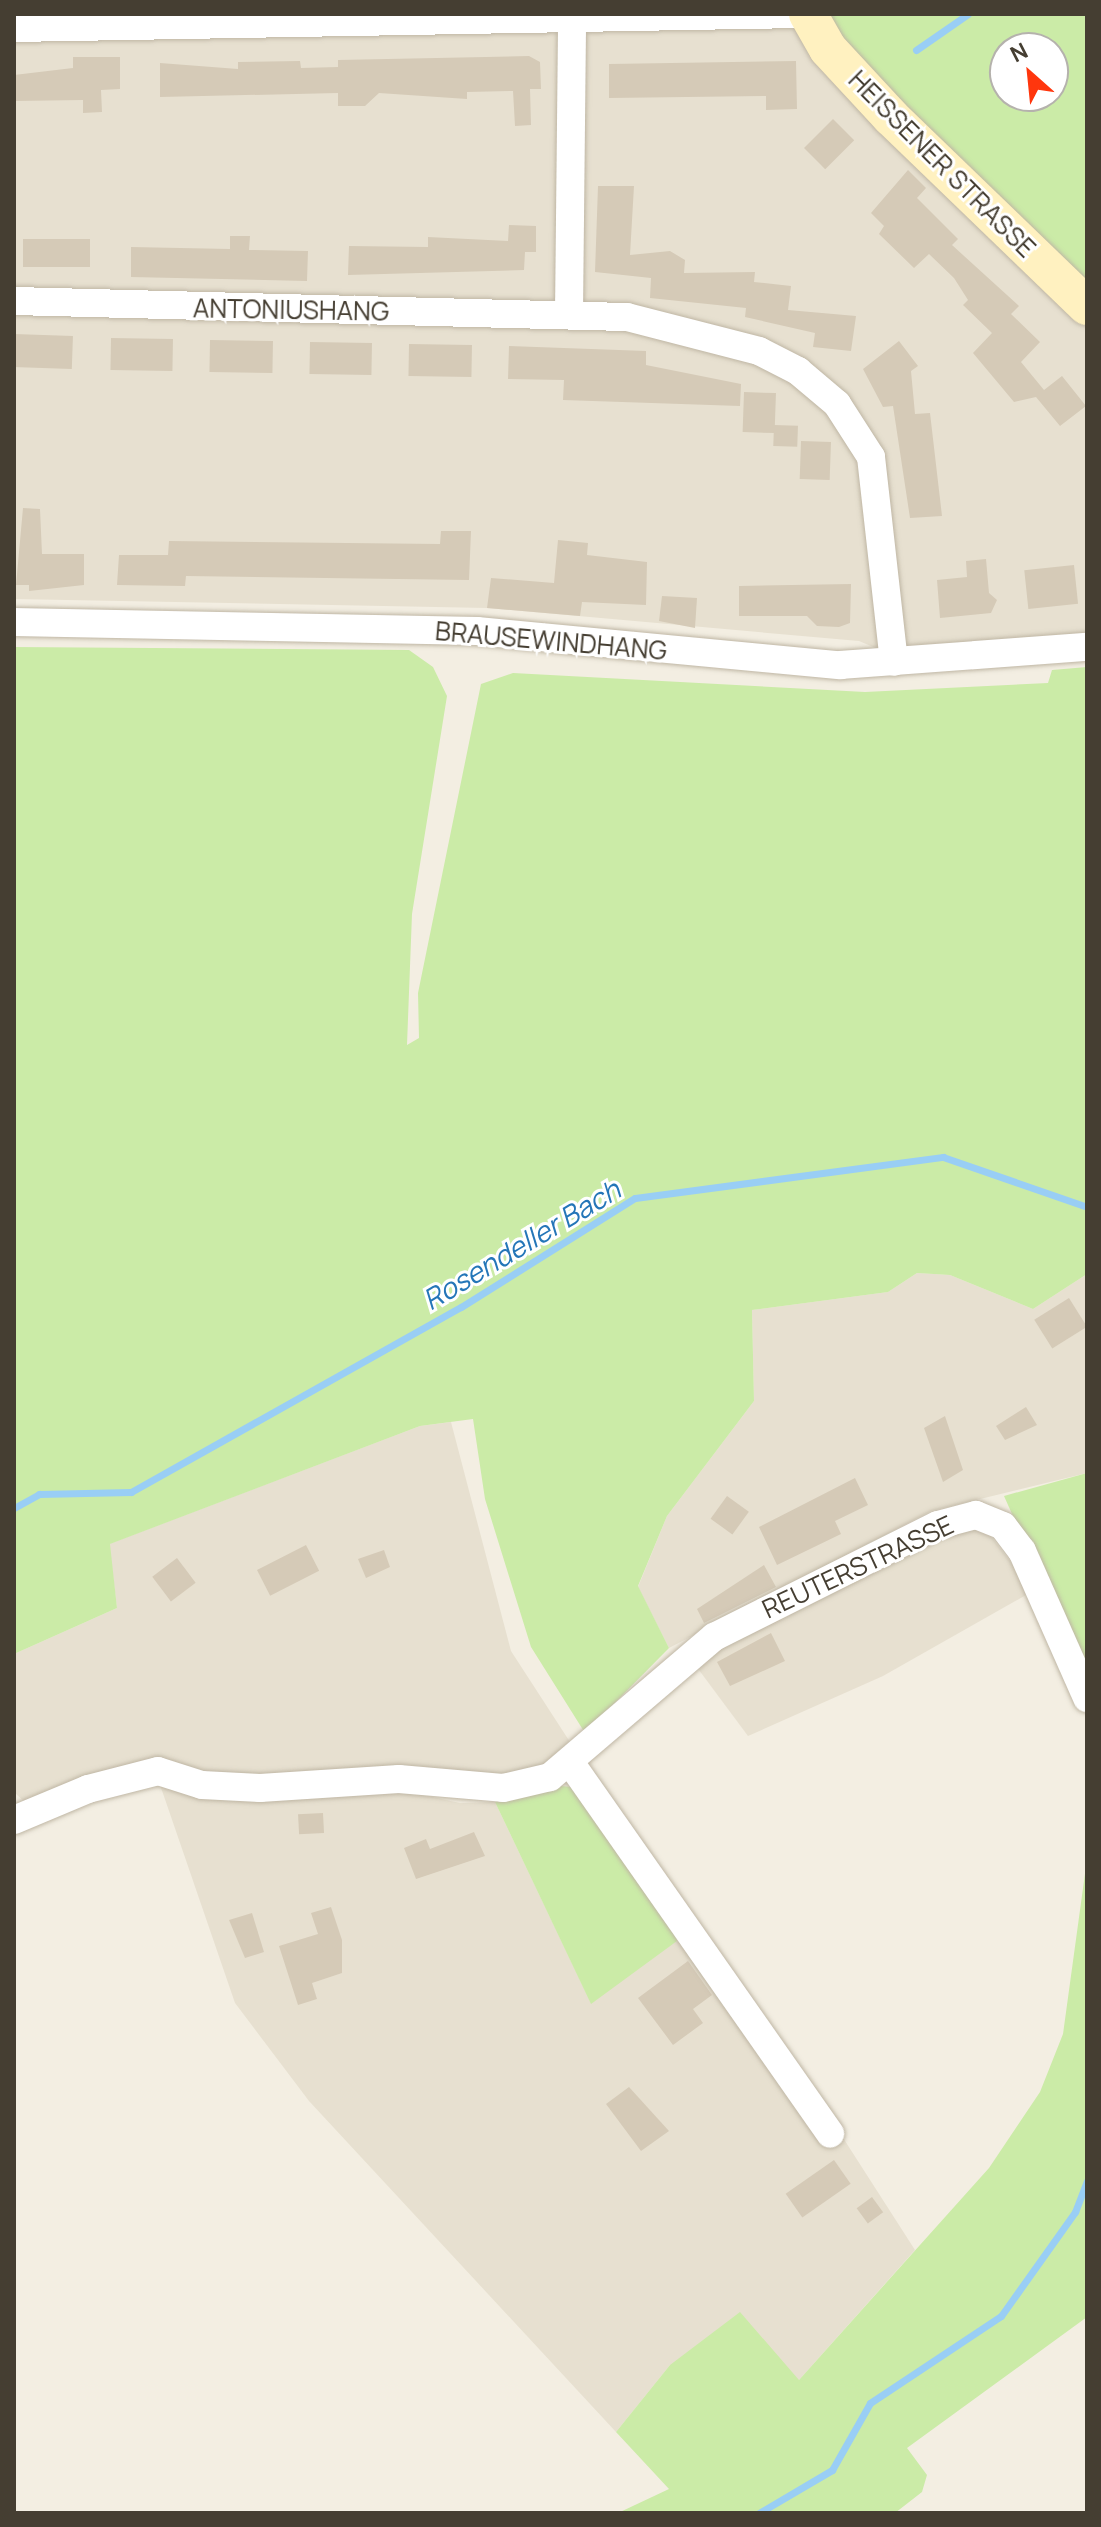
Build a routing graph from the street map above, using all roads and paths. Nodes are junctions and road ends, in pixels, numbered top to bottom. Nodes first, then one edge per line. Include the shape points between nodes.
1 (806, 14) edge
2 (572, 22) junction
3 (14, 28) edge
4 (14, 301) edge
5 (1087, 306) edge
6 (569, 314) junction
7 (14, 622) edge
8 (1087, 647) edge
9 (894, 662) junction
10 (1087, 1698) edge
11 (572, 1765) junction
12 (14, 1820) edge
13 (830, 2134) dead end

1 - 2 street
1 - 5 street, HEISSENER STRASSE via 828,49 891,117
2 - 3 street
2 - 6 street
4 - 6 street, ANTONIUSHANG
6 - 9 street, ANTONIUSHANG via 661,323 730,341 798,371 837,404 859,430 878,489
7 - 9 street, BRAUSEWINDHANG via 477,631 784,662
8 - 9 street, BRAUSEWINDHANG
10 - 11 street, REUTERSTRASSE via 1022,1551 1003,1526 976,1515 938,1525 714,1637 671,1667
11 - 12 street, REUTERSTRASSE via 488,1789 399,1779 260,1788 202,1785 158,1771 88,1789
11 - 13 street

